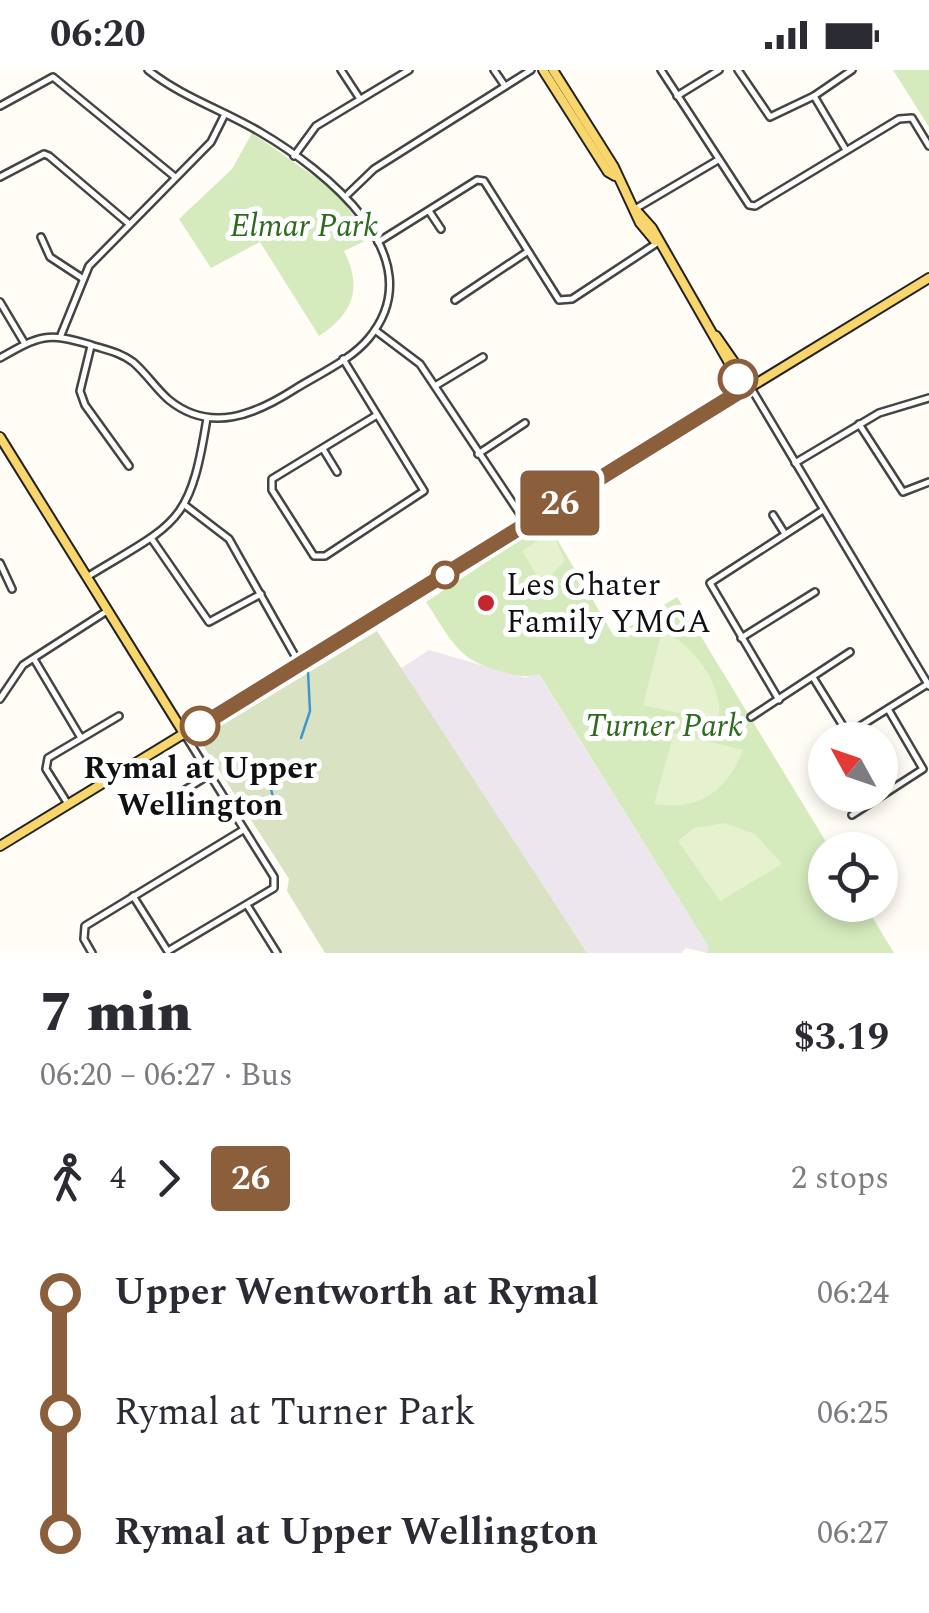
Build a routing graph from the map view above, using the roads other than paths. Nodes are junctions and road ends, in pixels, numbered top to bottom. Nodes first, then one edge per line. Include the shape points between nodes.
1 (148, 70) edge
2 (341, 70) edge
3 (409, 70) edge
4 (494, 70) edge
5 (531, 70) edge
6 (543, 70) edge
7 (553, 70) edge
8 (661, 70) edge
9 (720, 70) edge
10 (738, 70) edge
11 (852, 70) edge
12 (504, 86) junction
13 (677, 96) junction
14 (814, 96) junction
15 (360, 99) junction
16 (0, 106) edge
17 (224, 114) junction
18 (929, 146) edge
19 (847, 151) junction
20 (294, 156) junction
21 (718, 160) junction
22 (615, 176) junction
23 (0, 178) edge
24 (175, 178) junction
25 (347, 196) junction
26 (635, 208) junction
27 (428, 211) junction
28 (128, 223) junction
29 (440, 229) dead end
30 (41, 237) dead end
31 (378, 242) junction
32 (657, 243) junction
33 (528, 252) junction
34 (82, 278) junction
35 (929, 278) edge
36 (455, 300) dead end
37 (0, 302) edge
38 (375, 330) junction
39 (60, 335) junction
40 (25, 344) junction
41 (92, 345) junction
42 (483, 357) dead end
43 (0, 358) edge
44 (343, 359) junction
45 (436, 386) junction
46 (747, 387) junction
47 (929, 398) edge
48 (377, 414) junction
49 (207, 418) junction
50 (526, 423) dead end
51 (859, 424) junction
52 (0, 437) edge
53 (322, 448) junction
54 (478, 454) junction
55 (795, 463) junction
56 (129, 466) dead end
57 (336, 472) dead end
58 (929, 482) edge
59 (186, 506) junction
60 (822, 510) junction
61 (773, 516) dead end
62 (526, 524) junction
63 (785, 534) junction
64 (151, 538) junction
65 (0, 563) edge
66 (87, 577) junction
67 (12, 589) dead end
68 (815, 592) dead end
69 (261, 594) junction
70 (107, 611) junction
71 (740, 638) junction
72 (850, 652) dead end
73 (33, 658) junction
74 (300, 664) junction
75 (814, 679) junction
76 (929, 684) edge
77 (0, 698) edge
78 (779, 700) junction
79 (888, 709) junction
80 (119, 716) dead end
81 (752, 717) dead end
82 (841, 722) edge
83 (867, 722) edge
84 (185, 735) junction
85 (81, 738) junction
86 (209, 775) junction
87 (68, 804) junction
88 (151, 811) dead end
89 (852, 814) dead end
90 (243, 830) junction
91 (0, 846) edge
92 (132, 896) junction
93 (247, 904) junction
94 (168, 952) edge
95 (92, 953) edge
96 (276, 953) edge

1 - 17 street
2 - 15 street
3 - 15 street
4 - 12 street
5 - 12 street
6 - 22 main road
7 - 22 main road
8 - 13 street
9 - 13 street
10 - 14 street via 770,117
11 - 14 street
12 - 25 street via 374,169
13 - 21 street
14 - 19 street
15 - 20 street via 316,126
16 - 24 street via 53,77
17 - 20 street
17 - 24 street via 211,142
18 - 19 street via 906,118
19 - 21 street via 755,206
20 - 25 street
21 - 26 street
22 - 26 main road
23 - 28 street via 50,156
24 - 28 street
25 - 31 street
26 - 32 main road
27 - 29 street
27 - 31 street
27 - 33 street via 484,181
28 - 34 street
30 - 34 street via 50,257
31 - 38 street via 388,286
32 - 33 street via 566,302
32 - 46 main road
33 - 36 street
34 - 39 street
35 - 46 main road
37 - 40 street
38 - 44 street
38 - 45 street via 414,357
39 - 40 street
39 - 41 street
40 - 43 street
41 - 49 street via 129,359 176,406
41 - 56 street via 80,390
42 - 45 street
44 - 48 street
44 - 49 street via 258,412
45 - 54 street
46 - 55 street
46 - 62 main road
47 - 51 street
48 - 53 street
48 - 53 street via 424,491 320,558 311,554 270,484
49 - 59 street
50 - 54 street
51 - 55 street
51 - 58 street via 904,492
52 - 66 main road
53 - 57 street
54 - 62 street
55 - 60 street
59 - 64 street
59 - 69 street via 229,539
60 - 63 street
60 - 76 street
61 - 63 street
62 - 74 main road
63 - 71 street via 710,584
64 - 66 street
64 - 69 street via 209,622
65 - 67 street
66 - 70 main road
68 - 71 street
69 - 74 street
70 - 73 street
70 - 84 main road
71 - 78 street
72 - 75 street
73 - 77 street
73 - 85 street
74 - 84 main road
75 - 78 street
75 - 82 street
76 - 79 street
78 - 81 street
79 - 83 street
79 - 89 street via 923,769
80 - 85 street
84 - 86 street
84 - 87 main road
85 - 87 street via 53,752 45,764
86 - 88 street
86 - 90 street
87 - 91 main road
90 - 92 street
90 - 93 street via 274,876 274,888
92 - 94 street
92 - 95 street via 85,926
93 - 94 street
93 - 96 street

